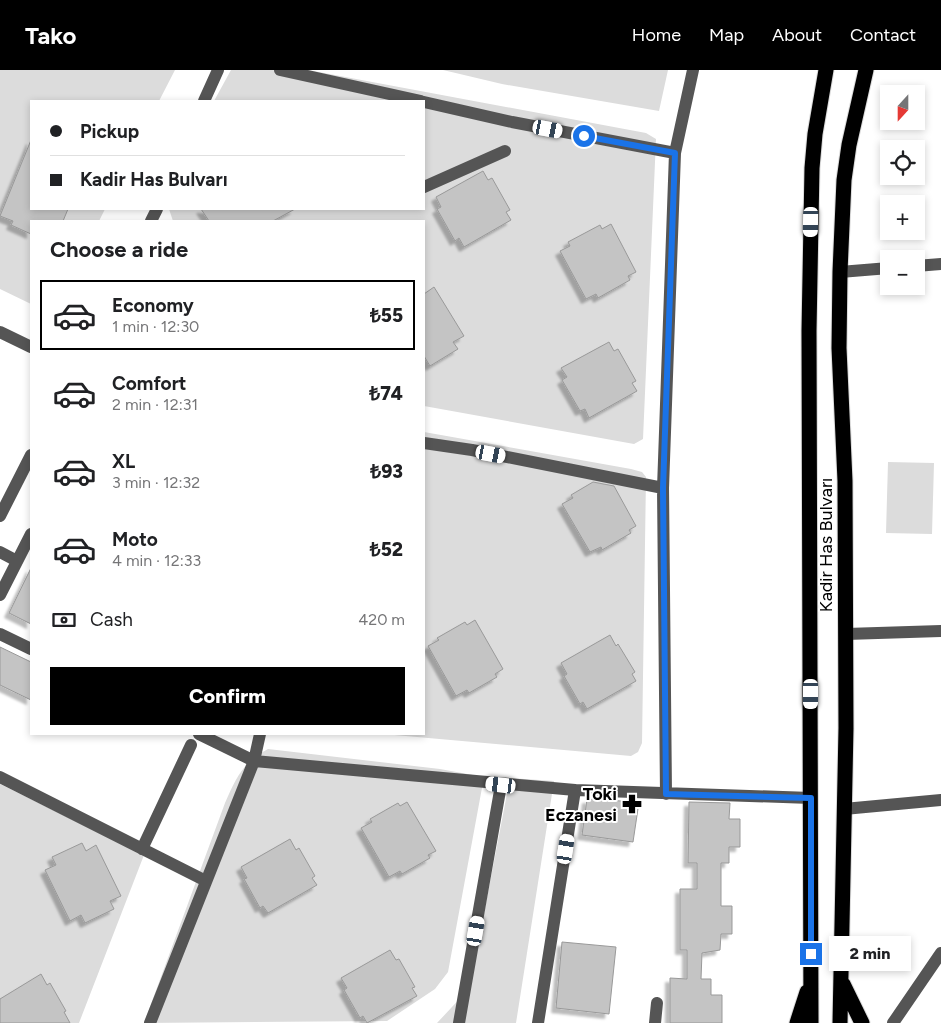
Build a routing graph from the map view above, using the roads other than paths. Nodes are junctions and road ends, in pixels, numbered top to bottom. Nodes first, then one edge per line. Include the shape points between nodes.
1 (218, 70) edge
2 (280, 70) edge
3 (343, 70) edge
4 (693, 70) edge
5 (826, 70) edge
6 (866, 70) edge
7 (337, 82) junction
8 (204, 100) edge
9 (414, 100) edge
10 (425, 103) edge
11 (505, 151) dead end
12 (675, 153) junction
13 (425, 187) edge
14 (941, 264) edge
15 (925, 265) edge
16 (880, 269) edge
17 (840, 272) junction
18 (0, 332) edge
19 (30, 347) edge
20 (425, 443) edge
21 (30, 458) edge
22 (663, 488) junction
23 (0, 516) edge
24 (30, 536) edge
25 (0, 552) edge
26 (17, 561) junction
27 (0, 595) edge
28 (941, 631) edge
29 (0, 634) edge
30 (846, 634) junction
31 (30, 649) edge
32 (201, 735) edge
33 (260, 735) edge
34 (191, 745) dead end
35 (254, 761) junction
36 (0, 778) edge
37 (501, 785) junction
38 (575, 790) junction
39 (666, 794) junction
40 (811, 798) junction
41 (941, 800) edge
42 (844, 809) junction
43 (142, 849) junction
44 (206, 881) junction
45 (941, 953) edge
46 (811, 974) junction
47 (841, 979) junction
48 (657, 1003) dead end
49 (150, 1023) edge
50 (459, 1023) edge
51 (538, 1023) edge
52 (655, 1023) edge
53 (797, 1023) edge
54 (811, 1023) edge
55 (840, 1023) edge
56 (862, 1023) edge
57 (893, 1023) edge

1 - 8 street
2 - 7 street
3 - 7 street
4 - 12 street
5 - 40 highway, Kadir Has Bulvarı via 812,168 809,331
6 - 17 highway, Kadir Has Bulvarı via 848,145
7 - 9 street
10 - 12 street
11 - 13 street
12 - 22 street
14 - 15 street
16 - 17 street
17 - 30 highway, Kadir Has Bulvarı
18 - 19 street
20 - 22 street
21 - 23 street
22 - 39 street
24 - 26 street
25 - 26 street
26 - 27 street
28 - 30 street
29 - 31 street
30 - 42 highway, Kadir Has Bulvarı
32 - 35 street
33 - 35 street
34 - 43 street
35 - 37 street
35 - 44 street
36 - 43 street
37 - 38 street
37 - 50 street
38 - 39 street
38 - 51 street
39 - 40 street
40 - 46 highway, Kadir Has Bulvarı
41 - 42 street
42 - 47 highway, Kadir Has Bulvarı
43 - 44 street
44 - 49 street
45 - 57 street
46 - 53 highway
46 - 54 highway, Kadir Has Bulvarı
47 - 55 highway, Kadir Has Bulvarı
47 - 56 highway
48 - 52 street

